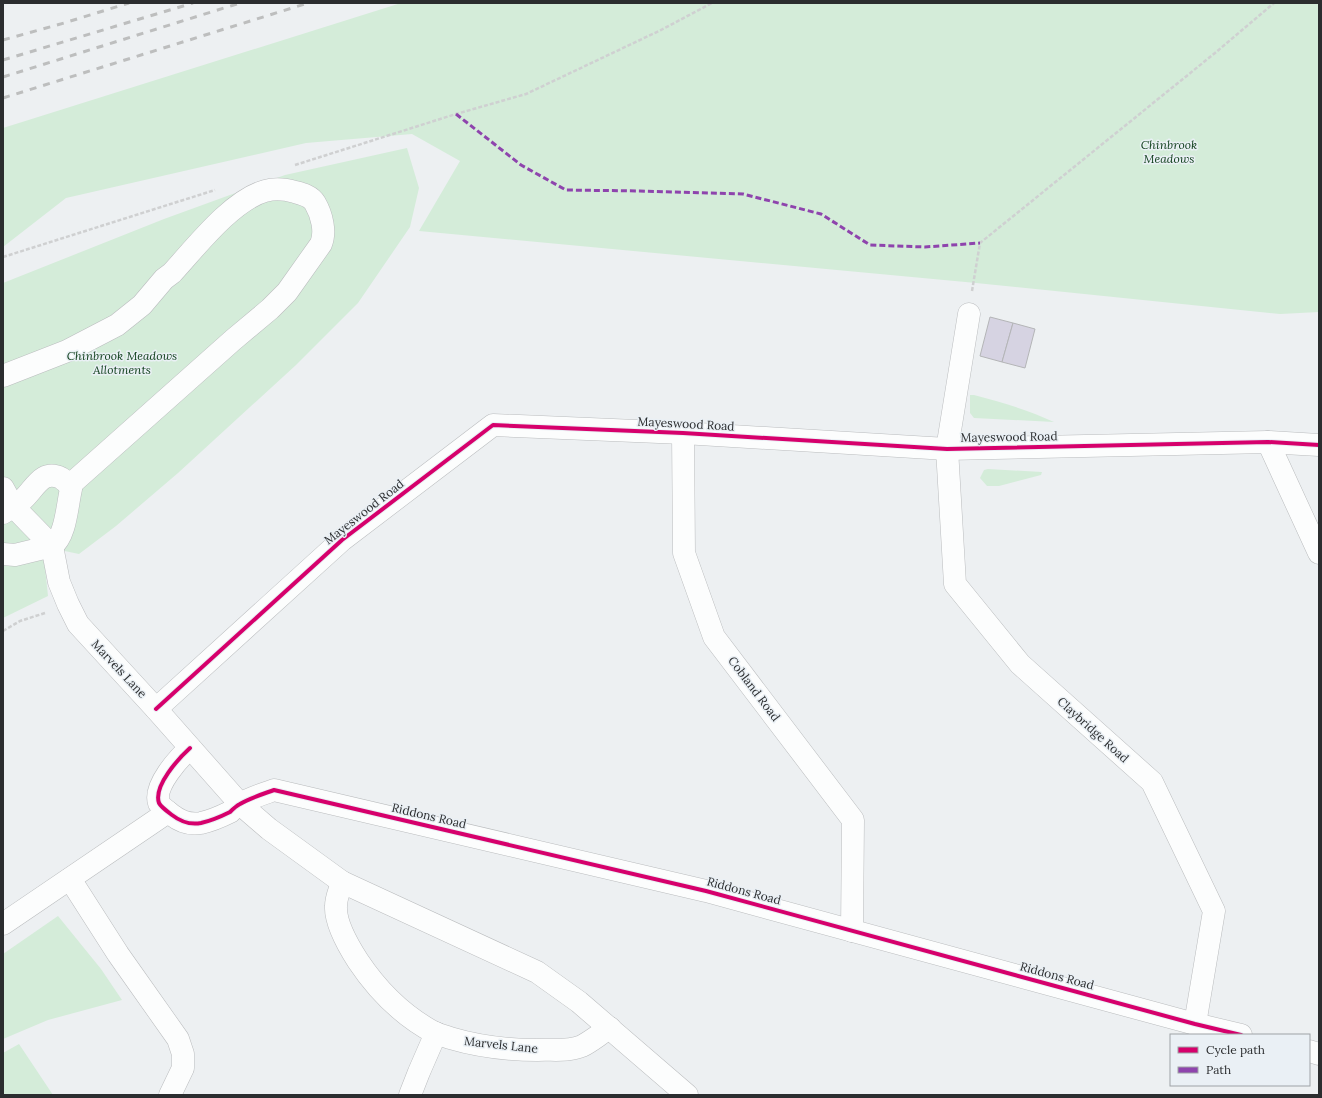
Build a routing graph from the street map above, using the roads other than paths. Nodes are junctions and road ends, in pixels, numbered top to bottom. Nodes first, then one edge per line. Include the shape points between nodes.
1 (968, 314) road end
2 (3, 376) edge
3 (683, 433) junction
4 (1268, 442) junction
5 (1319, 445) edge
6 (948, 449) junction
7 (70, 485) junction
8 (6, 502) edge
9 (52, 546) junction
10 (1319, 553) edge
11 (3, 554) edge
12 (156, 709) junction
13 (190, 748) junction
14 (240, 804) junction
15 (168, 812) junction
16 (70, 879) junction
17 (342, 882) junction
18 (3, 924) edge
19 (852, 931) junction
20 (1196, 1024) junction
21 (610, 1028) junction
22 (436, 1033) junction
23 (1237, 1034) edge
24 (170, 1095) edge
25 (410, 1095) edge
26 (687, 1095) edge

1 - 6 street, Mayeswood Road
2 - 7 street via 67,351 117,325 142,305 224,216 250,197 278,189 290,190 314,200 318,207 324,238 287,292
3 - 6 street, Mayeswood Road
3 - 12 street, Mayeswood Road via 493,425 342,540
3 - 19 street, Cobland Road via 684,553 714,638 853,820
4 - 5 street, Mayeswood Road
4 - 6 street, Mayeswood Road
4 - 10 street
6 - 20 street, Claybridge Road via 955,584 1020,664 1152,782 1214,911
7 - 8 street via 59,477 43,478 22,500
7 - 9 street via 62,530
8 - 9 street
9 - 11 street via 15,555
9 - 12 street, Marvels Lane via 60,582 78,624
12 - 13 street, Marvels Lane
13 - 14 street, Marvels Lane
13 - 15 street via 168,772 160,788 159,803
14 - 15 street via 230,812 200,823 187,824
14 - 17 street, Marvels Lane via 269,829
14 - 19 street, Riddons Road via 274,790 706,891
15 - 16 street
16 - 18 street
16 - 24 street via 118,954 178,1039 183,1054 183,1068
17 - 21 street, Marvels Lane via 537,972
17 - 22 street, Marvels Lane via 336,906 337,919 352,953 392,1003
19 - 20 street, Riddons Road
20 - 23 street, Riddons Road
21 - 22 street, Marvels Lane via 572,1049 525,1050 466,1043
21 - 26 street, Marvels Lane
22 - 25 street

